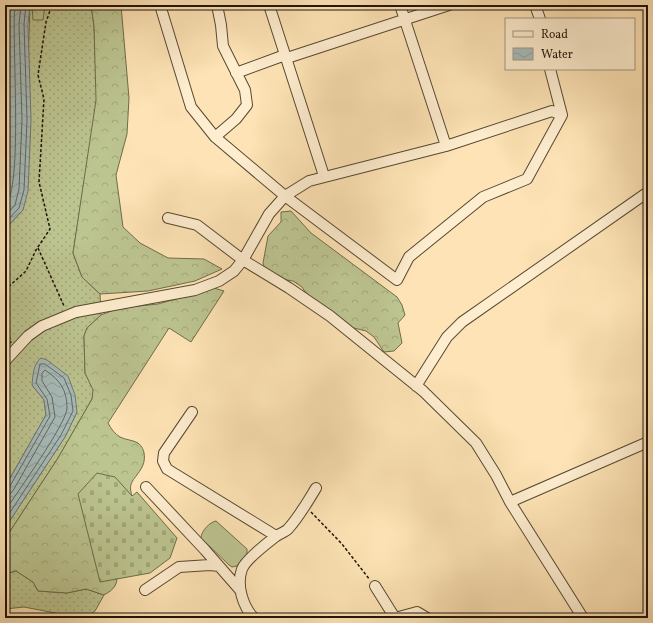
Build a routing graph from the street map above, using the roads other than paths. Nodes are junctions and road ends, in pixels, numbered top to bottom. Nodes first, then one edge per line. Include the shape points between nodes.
1 (160, 5) edge
2 (217, 5) edge
3 (269, 5) edge
4 (400, 5) edge
5 (449, 5) edge
6 (535, 5) edge
7 (540, 18) edge
8 (404, 20) junction
9 (286, 56) junction
10 (550, 70) edge
11 (236, 73) junction
12 (562, 115) junction
13 (215, 137) junction
14 (446, 146) junction
15 (324, 176) junction
16 (648, 192) edge
17 (285, 196) junction
18 (168, 218) dead end
19 (243, 260) junction
20 (5, 361) edge
21 (416, 386) junction
22 (192, 412) dead end
23 (648, 442) edge
24 (146, 487) dead end
25 (316, 488) dead end
26 (510, 502) junction
27 (276, 536) junction
28 (219, 566) junction
29 (375, 586) road end
30 (145, 590) dead end
31 (240, 590) junction
32 (254, 618) edge
33 (395, 618) edge
34 (427, 618) edge
35 (583, 618) edge

1 - 13 street via 191,106
2 - 11 street via 223,46
3 - 9 street
4 - 8 street
5 - 8 street
6 - 7 street
8 - 9 street
8 - 14 street
9 - 11 street
9 - 15 street
10 - 12 street
11 - 13 street via 245,90 247,105 236,119
12 - 14 street via 552,111
12 - 17 street via 527,179 483,197 409,257 397,280
13 - 17 street
14 - 15 street
15 - 17 street via 309,181
16 - 21 street via 462,322 447,337
17 - 19 street via 269,214
18 - 19 street via 197,224
19 - 20 street via 234,271 219,281 195,290 94,308 42,326 28,336
19 - 21 street via 330,316
21 - 26 street via 476,444
22 - 27 street via 164,453 163,461 167,469
23 - 26 street
24 - 28 street
25 - 27 street via 288,530
26 - 35 street
27 - 31 street via 242,569
28 - 30 street via 179,567
28 - 31 street
29 - 33 street
31 - 32 street via 249,613
33 - 34 street via 417,612

